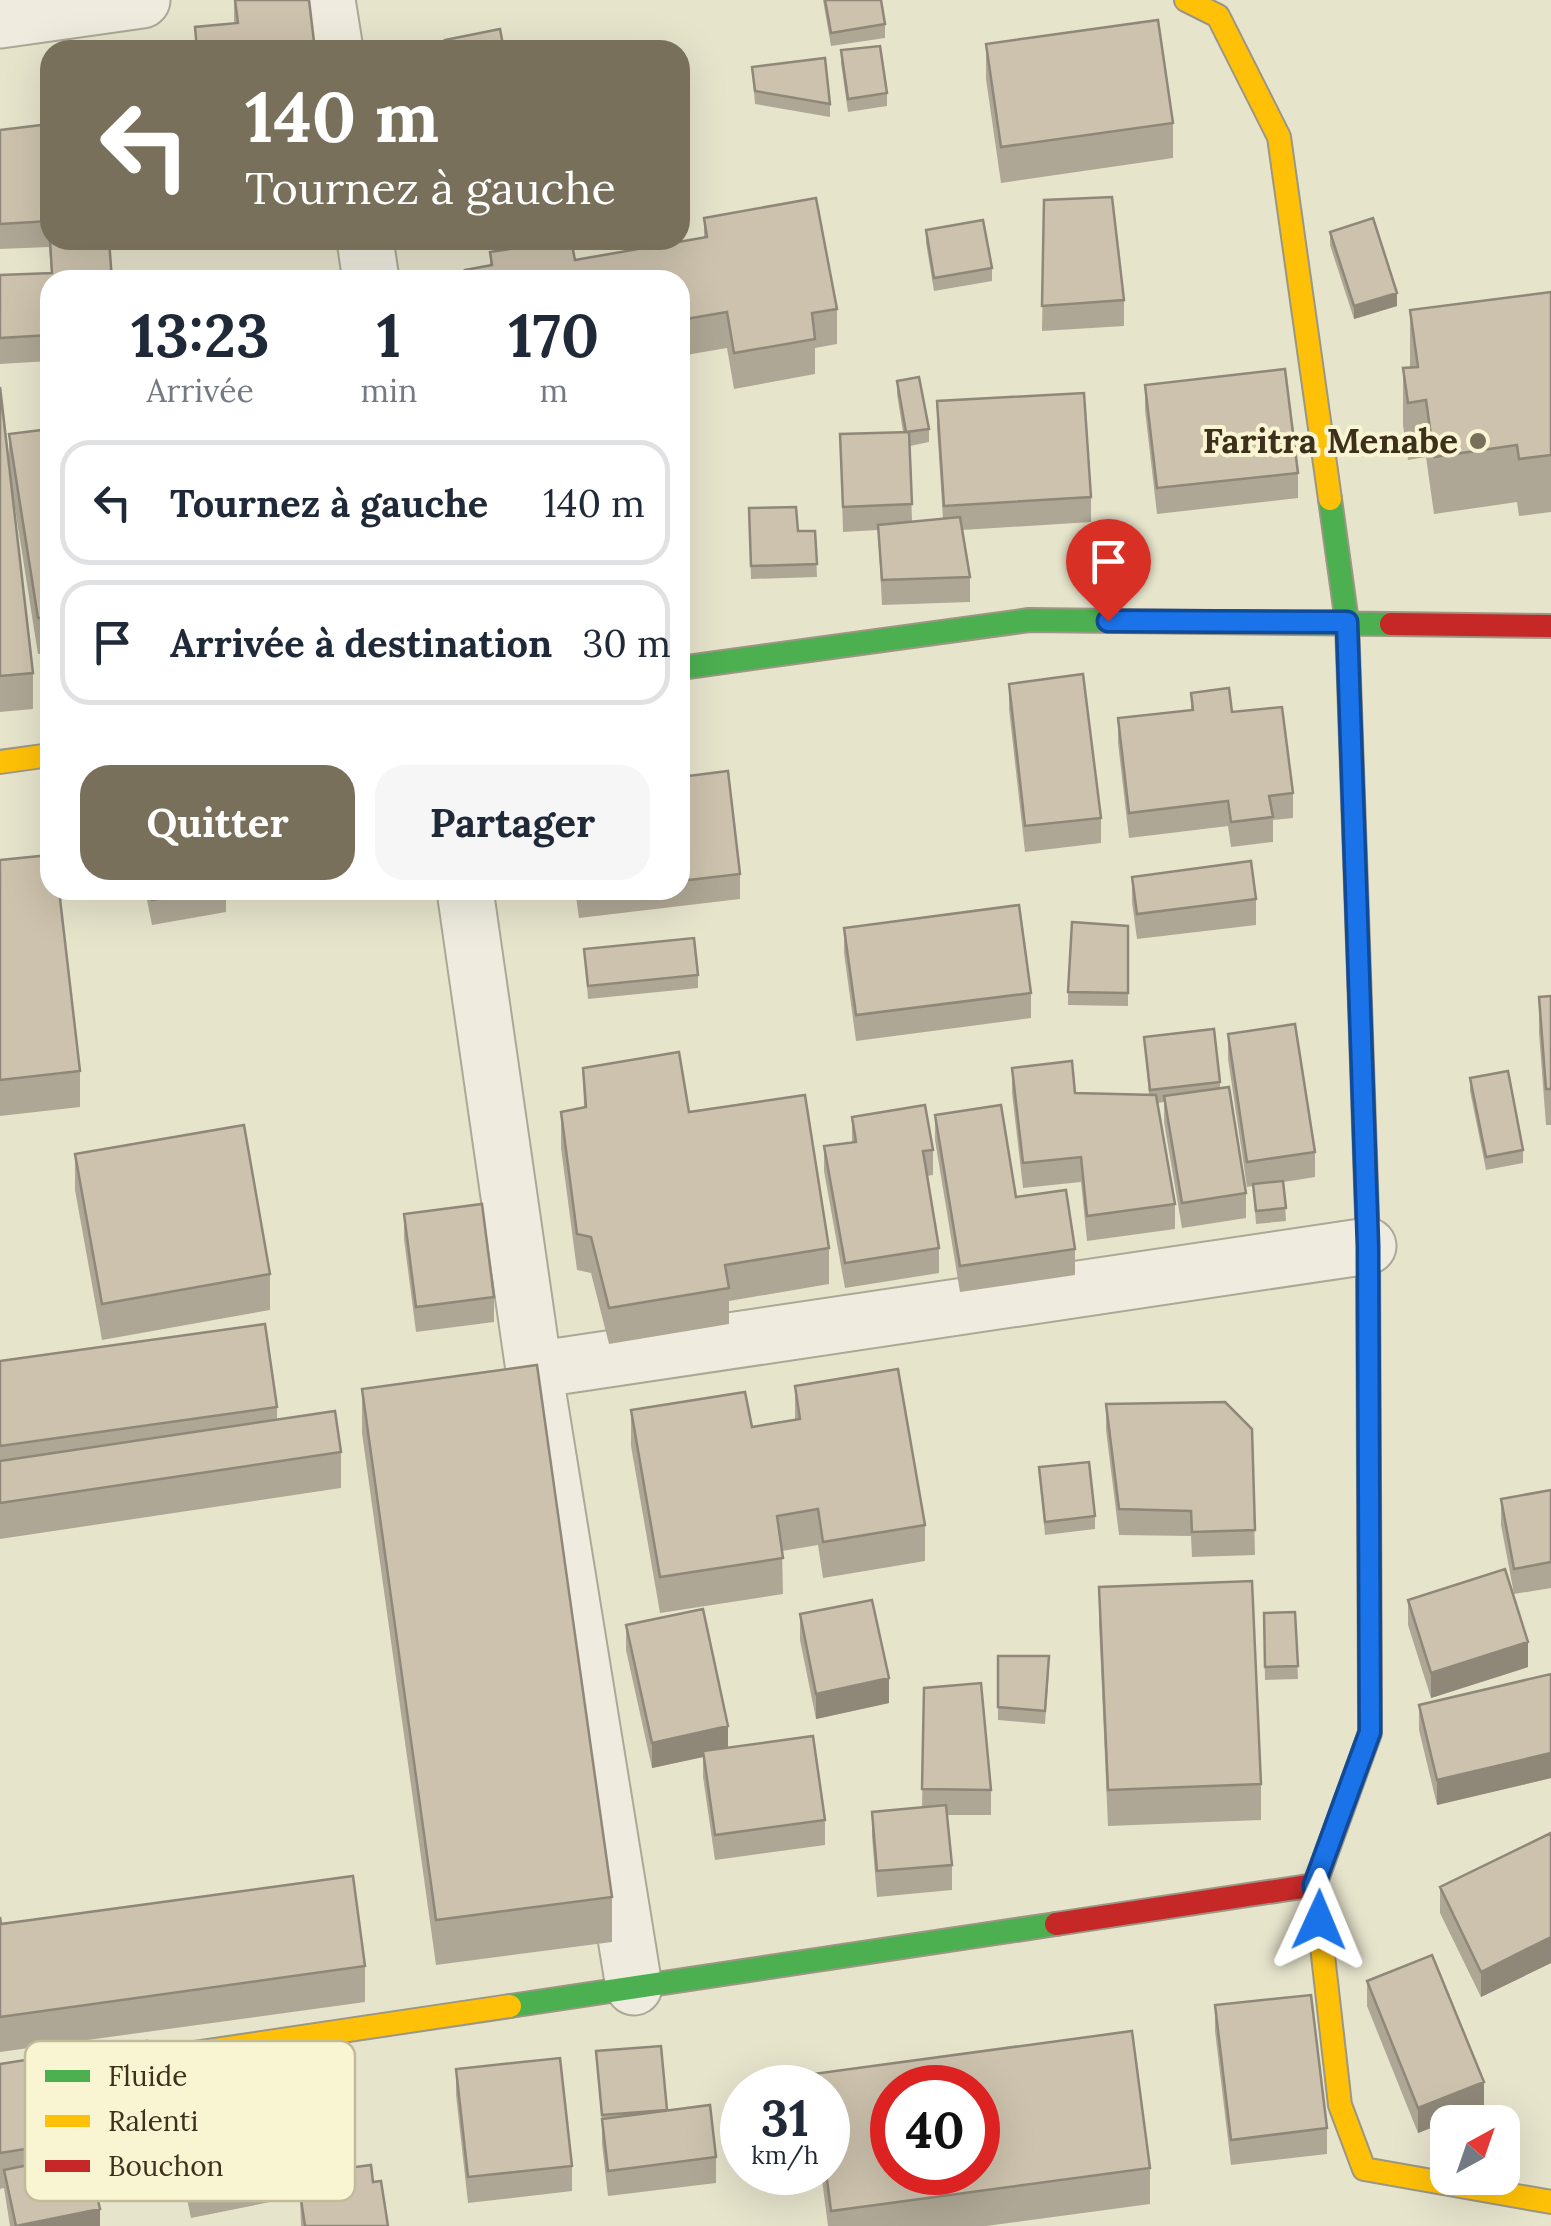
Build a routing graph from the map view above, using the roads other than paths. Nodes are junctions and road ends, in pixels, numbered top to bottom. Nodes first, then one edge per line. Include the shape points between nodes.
1 (142, 0) edge
2 (327, 0) edge
3 (1186, 0) edge
4 (0, 20) edge
5 (333, 40) edge
6 (1347, 622) junction
7 (1551, 626) edge
8 (690, 667) edge
9 (40, 756) edge
10 (0, 762) edge
11 (466, 900) edge
12 (1368, 1246) junction
13 (534, 1370) junction
14 (1314, 1885) junction
15 (634, 1987) junction
16 (274, 2041) edge
17 (25, 2078) edge
18 (0, 2082) edge
19 (1551, 2202) edge

1 - 4 street
2 - 5 street
3 - 6 street via 1218,16 1279,137
6 - 7 street
6 - 8 street via 1029,620
6 - 12 street
9 - 10 street
11 - 13 street
12 - 13 street
12 - 14 street via 1370,1732
13 - 15 street
14 - 15 street
14 - 19 street via 1340,2105 1364,2169
15 - 16 street
17 - 18 street

